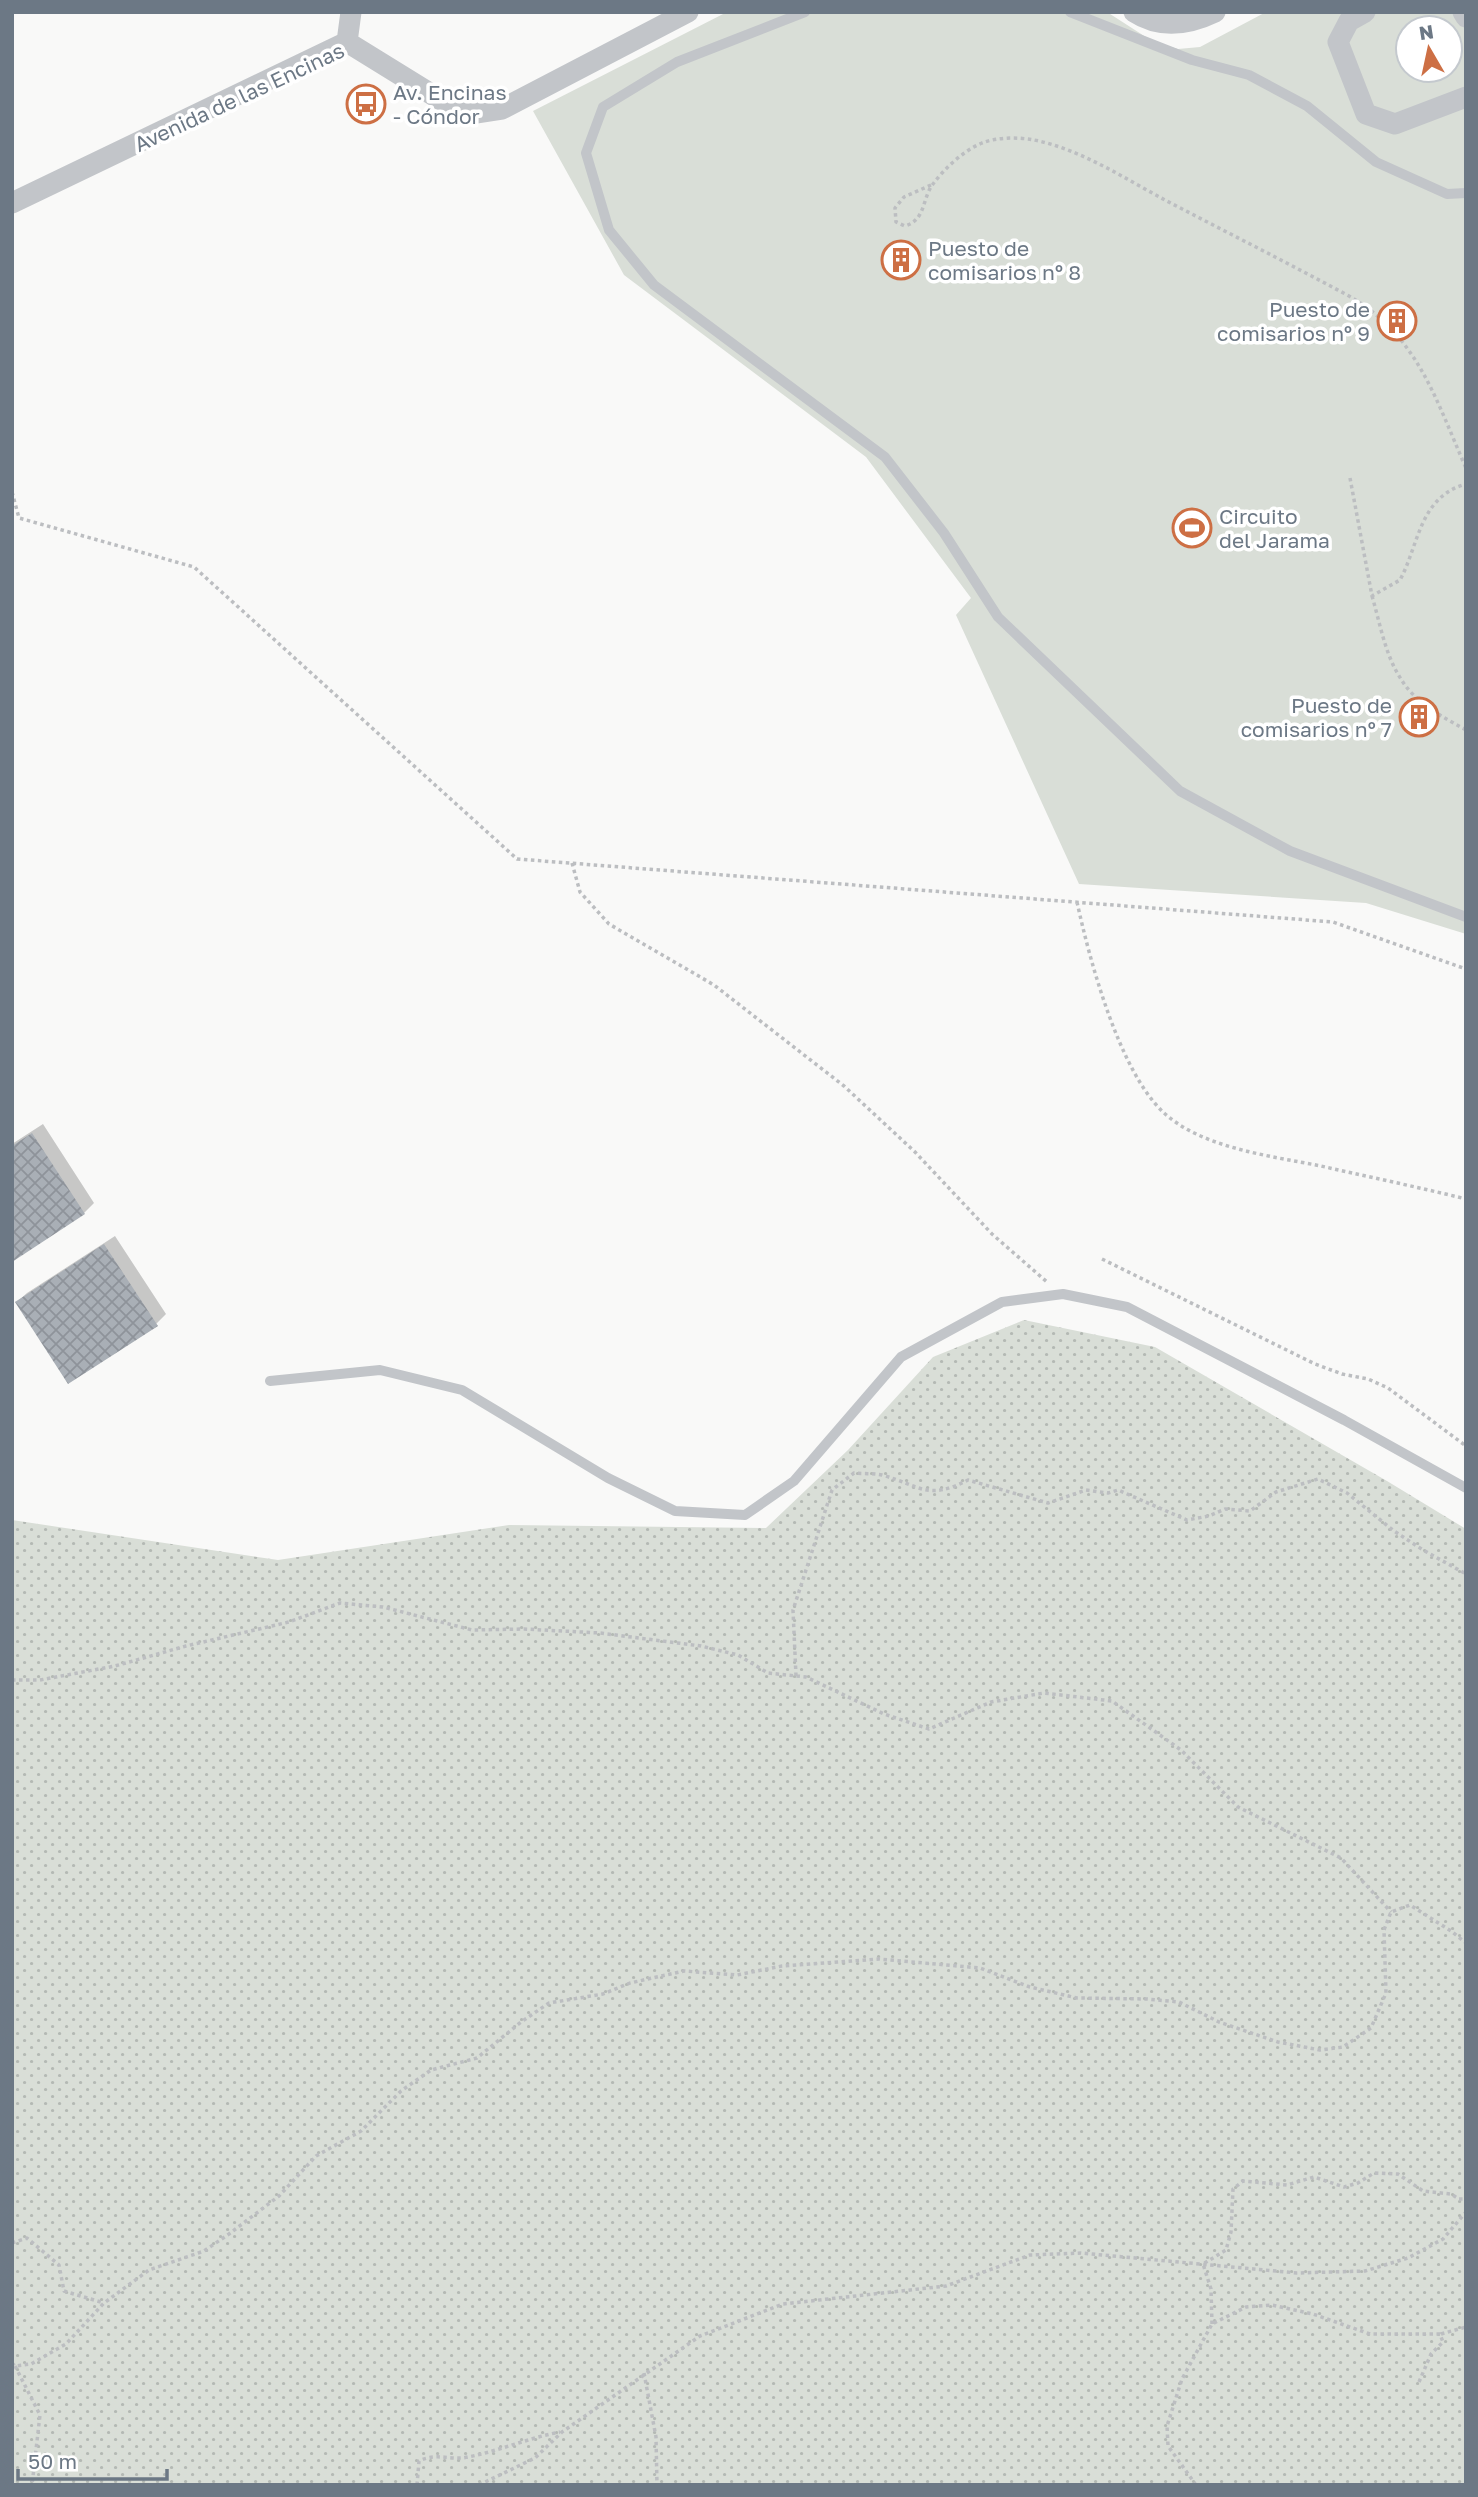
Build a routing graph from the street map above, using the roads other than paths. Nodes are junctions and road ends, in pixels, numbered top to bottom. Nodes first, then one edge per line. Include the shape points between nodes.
1 (351, 12) edge
2 (688, 12) edge
3 (806, 12) edge
4 (1070, 12) edge
5 (1134, 12) edge
6 (1215, 12) edge
7 (1365, 12) edge
8 (1463, 12) edge
9 (1466, 18) edge
10 (347, 42) junction
11 (1466, 83) edge
12 (1456, 100) edge
13 (1466, 193) edge
14 (12, 203) edge
15 (1466, 917) edge
16 (270, 1381) dead end
17 (1466, 1488) edge

1 - 10 street
2 - 10 street, Avenida de las Encinas via 502,109 476,113 449,105
3 - 15 lane via 677,62 603,107 586,153 609,230 654,285 885,457 944,533 998,617 1180,791 1290,851
4 - 13 lane via 1192,60 1249,75 1307,106 1376,162 1447,194
5 - 6 street via 1163,24 1200,20
7 - 12 street via 1349,21 1338,42 1366,114 1395,124
8 - 9 street
10 - 14 street, Avenida de las Encinas
11 - 12 street
16 - 17 lane via 380,1370 462,1390 608,1478 675,1511 745,1515 793,1481 901,1357 1002,1302 1063,1294 1127,1307

